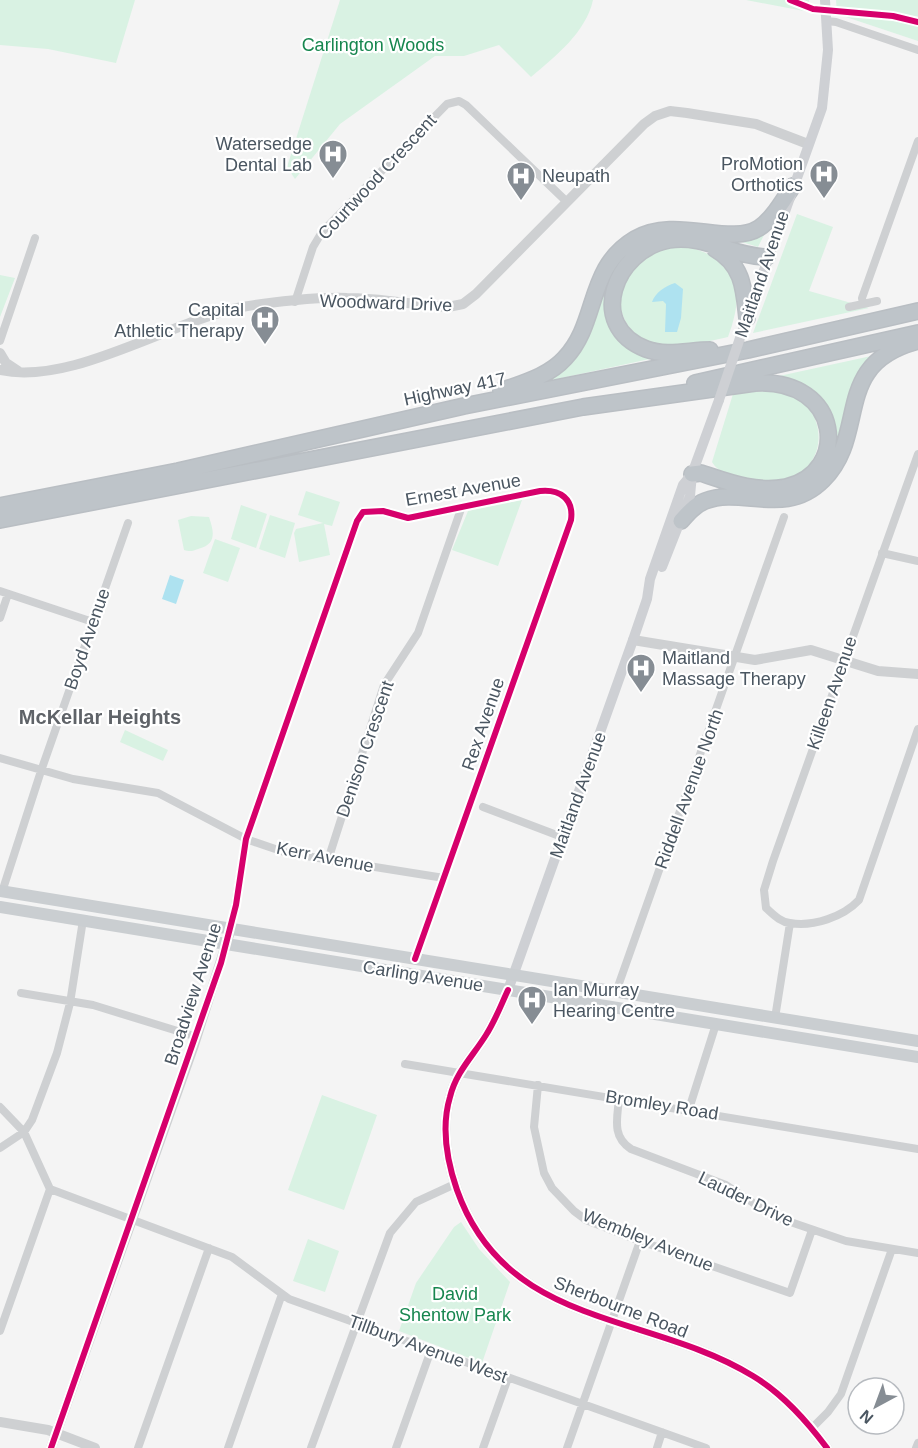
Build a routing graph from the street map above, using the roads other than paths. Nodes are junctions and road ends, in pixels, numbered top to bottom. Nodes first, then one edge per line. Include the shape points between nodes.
1 (825, 0) edge
2 (827, 21) junction
3 (918, 50) edge
4 (918, 141) edge
5 (808, 144) junction
6 (916, 153) edge
7 (793, 186) junction
8 (567, 202) junction
9 (698, 235) junction
10 (35, 238) dead end
11 (767, 258) junction
12 (877, 301) dead end
13 (295, 302) junction
14 (863, 304) junction
15 (849, 307) dead end
16 (918, 311) edge
17 (745, 325) junction
18 (918, 333) edge
19 (0, 341) edge
20 (918, 341) edge
21 (748, 350) junction
22 (0, 353) edge
23 (0, 370) edge
24 (21, 372) junction
25 (0, 378) edge
26 (616, 401) junction
27 (464, 406) junction
28 (918, 454) edge
29 (692, 474) junction
30 (567, 497) joint
31 (763, 500) junction
32 (0, 506) edge
33 (461, 509) junction
34 (363, 512) joint
35 (784, 517) dead end
36 (0, 520) edge
37 (681, 521) junction
38 (128, 523) dead end
39 (882, 552) junction
40 (918, 561) edge
41 (4, 593) edge
42 (647, 599) junction
43 (0, 618) edge
44 (93, 622) junction
45 (633, 640) junction
46 (735, 659) junction
47 (843, 660) junction
48 (918, 674) edge
49 (918, 729) edge
50 (0, 758) edge
51 (40, 771) junction
52 (483, 807) dead end
53 (562, 837) junction
54 (246, 839) junction
55 (328, 860) junction
56 (444, 878) junction
57 (1, 891) edge
58 (0, 907) edge
59 (83, 920) junction
60 (790, 924) junction
61 (231, 929) junction
62 (227, 945) junction
63 (415, 959) junction
64 (513, 976) junction
65 (508, 990) junction
66 (616, 992) junction
67 (21, 993) dead end
68 (70, 1003) junction
69 (775, 1018) junction
70 (716, 1024) junction
71 (197, 1037) junction
72 (918, 1041) edge
73 (918, 1057) edge
74 (405, 1064) dead end
75 (460, 1072) junction
76 (538, 1085) junction
77 (619, 1099) junction
78 (0, 1107) edge
79 (689, 1109) junction
80 (24, 1132) junction
81 (0, 1148) edge
82 (918, 1149) edge
83 (455, 1184) junction
84 (50, 1189) junction
85 (132, 1220) junction
86 (812, 1230) junction
87 (640, 1241) junction
88 (209, 1248) junction
89 (892, 1249) junction
90 (918, 1253) edge
91 (282, 1294) junction
92 (612, 1321) junction
93 (355, 1324) junction
94 (0, 1330) edge
95 (431, 1350) junction
96 (507, 1378) junction
97 (583, 1404) junction
98 (0, 1422) edge
99 (812, 1428) junction
100 (662, 1432) junction
101 (56, 1433) junction
102 (918, 1443) edge
103 (51, 1448) edge
104 (95, 1448) edge
105 (138, 1448) edge
106 (228, 1448) edge
107 (311, 1448) edge
108 (396, 1448) edge
109 (483, 1448) edge
110 (567, 1448) edge
111 (657, 1448) edge
112 (706, 1448) edge
113 (827, 1448) edge
114 (916, 1448) edge

1 - 2 main road, Maitland Avenue
2 - 3 street
2 - 5 main road, Maitland Avenue via 826,86
4 - 6 street
5 - 7 main road, Maitland Avenue
5 - 8 street, Woodward Drive via 756,124 670,111 644,124
6 - 14 street
7 - 9 highway via 767,221 752,232
7 - 11 main road, Maitland Avenue
8 - 13 street, Woodward Drive via 463,304 448,307 345,297
8 - 13 street, Courtwood Crescent via 466,105 459,101 447,104 322,232
9 - 11 highway
9 - 17 highway via 725,255 739,272
9 - 21 highway via 657,244 633,258 621,271 612,296 619,326 646,349 665,353
9 - 27 highway via 655,231 626,245 602,273 581,334 564,359 531,380
10 - 19 street
11 - 17 main road, Maitland Avenue
12 - 14 street
13 - 24 street, Woodward Drive via 239,308 70,366
14 - 15 street
16 - 21 highway, Highway 417
17 - 29 main road, Maitland Avenue, bridge
18 - 26 highway
20 - 31 highway via 870,368 854,399 844,443 823,480 797,496
21 - 27 highway, Highway 417
22 - 24 street via 6,363
23 - 24 street, Woodward Drive
24 - 25 street
26 - 29 highway via 776,382 808,395 825,417 828,438 824,453 813,472 800,482 758,488
26 - 36 highway
27 - 32 highway, Highway 417 via 178,471
28 - 39 street, Killeen Avenue
29 - 31 highway via 698,481 719,489
29 - 37 main road, Maitland Avenue via 693,487
29 - 42 main road, Maitland Avenue via 683,484 650,579
30 - 33 street, Ernest Avenue via 556,491 540,491
30 - 56 street, Rex Avenue via 573,509 571,520
31 - 37 highway via 707,500
33 - 34 street, Ernest Avenue via 408,518 384,511
33 - 55 street, Denison Crescent via 418,633 384,685
34 - 54 street, Broadview Avenue
35 - 46 street, Riddell Avenue North
37 - 42 main road, Maitland Avenue
38 - 44 street, Boyd Avenue
39 - 40 street
39 - 47 street, Killeen Avenue
41 - 43 street
41 - 44 street
42 - 45 main road, Maitland Avenue
44 - 51 street, Boyd Avenue
45 - 46 street
45 - 53 main road, Maitland Avenue
46 - 47 street via 755,660 811,650
46 - 66 street, Riddell Avenue North
47 - 48 street via 891,674
47 - 60 street, Killeen Avenue via 764,890 766,908
49 - 60 street via 859,900 836,917
50 - 51 street, Kerr Avenue
51 - 54 street, Kerr Avenue via 158,793
51 - 57 street, Boyd Avenue
52 - 53 street
53 - 64 main road, Maitland Avenue
54 - 55 street, Kerr Avenue via 287,853
54 - 61 street, Broadview Avenue
55 - 56 street, Kerr Avenue
56 - 63 street, Rex Avenue
57 - 61 main road, Carling Avenue
58 - 59 main road, Carling Avenue
59 - 62 main road, Carling Avenue
59 - 68 street
60 - 69 street
61 - 62 street, Broadview Avenue
61 - 63 main road, Carling Avenue
62 - 65 main road, Carling Avenue
62 - 71 street, Broadview Avenue
63 - 64 main road, Carling Avenue
64 - 65 main road, Maitland Avenue
64 - 66 main road, Carling Avenue
65 - 70 main road, Carling Avenue
65 - 75 street, Sherbourne Road via 486,1036
66 - 69 main road, Carling Avenue
67 - 68 street
68 - 71 street via 93,1005
68 - 80 street via 57,1053
69 - 72 main road, Carling Avenue
70 - 73 main road, Carling Avenue
70 - 79 street
71 - 85 street, Broadview Avenue
74 - 75 street, Bromley Road
75 - 76 street, Bromley Road
75 - 83 street, Sherbourne Road via 446,1116 446,1141
76 - 77 street, Bromley Road
76 - 87 street, Wembley Avenue via 535,1143 552,1188 586,1220
77 - 79 street, Bromley Road
77 - 86 street, Lauder Drive via 616,1128 622,1143 726,1185 773,1216
78 - 80 street
79 - 82 street, Bromley Road
80 - 81 street
80 - 84 street
83 - 92 street, Sherbourne Road via 467,1215 506,1266 554,1299
83 - 93 street via 416,1202 399,1219
84 - 85 street, Tillbury Avenue West
84 - 94 street
85 - 88 street, Tillbury Avenue West
85 - 101 street, Broadview Avenue
86 - 87 street, Wembley Avenue via 790,1293
86 - 89 street, Lauder Drive
87 - 92 street
88 - 91 street, Tillbury Avenue West via 232,1257
88 - 105 street
89 - 90 street, Lauder Drive
89 - 99 street via 841,1394
91 - 93 street, Tillbury Avenue West
91 - 106 street
92 - 97 street
92 - 99 street, Sherbourne Road via 722,1360 752,1375 773,1389
93 - 95 street, Tillbury Avenue West
93 - 107 street
95 - 96 street, Tillbury Avenue West
95 - 108 street
96 - 97 street, Tillbury Avenue West
96 - 109 street
97 - 100 street, Tillbury Avenue West
97 - 110 street
98 - 101 street
99 - 113 street, Sherbourne Road
100 - 111 street
100 - 112 street, Tillbury Avenue West
101 - 103 street, Broadview Avenue
101 - 104 street
102 - 114 street

